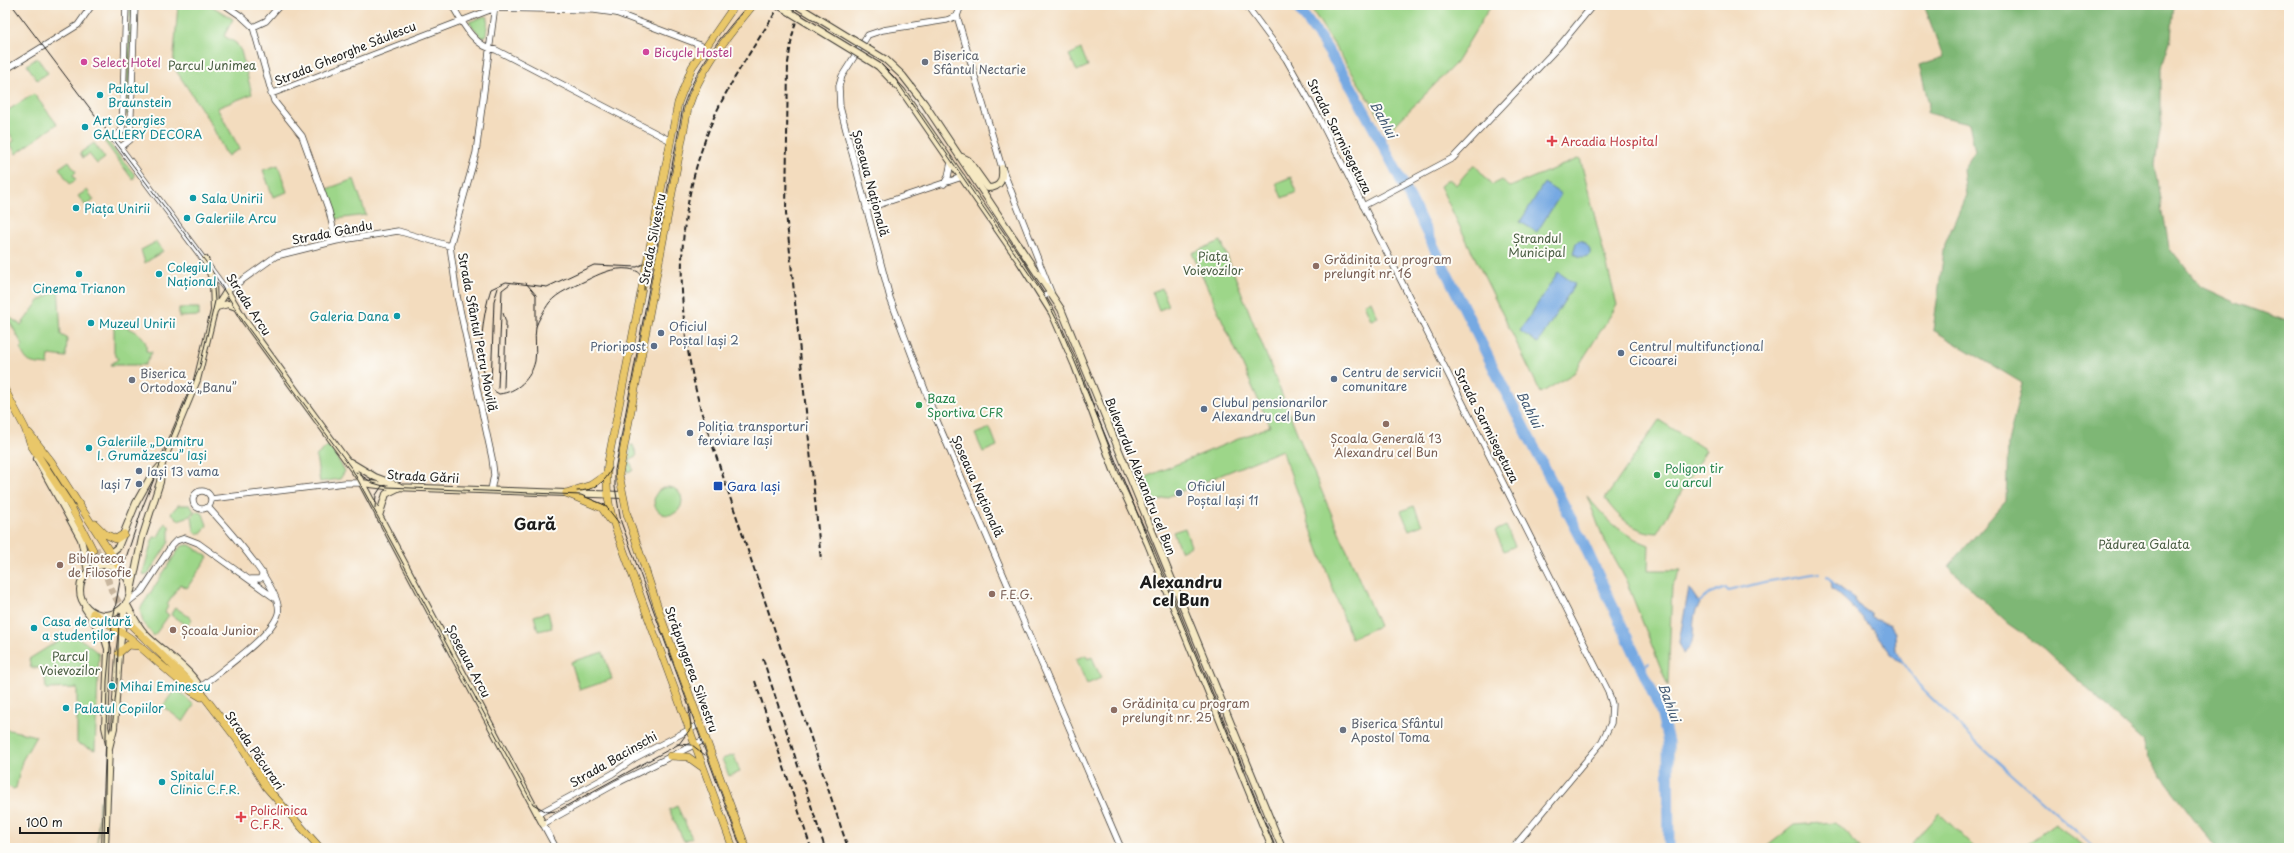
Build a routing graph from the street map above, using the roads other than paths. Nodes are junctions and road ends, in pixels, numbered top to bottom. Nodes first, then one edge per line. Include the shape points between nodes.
1 (92, 5) edge
2 (126, 5) edge
3 (135, 5) edge
4 (225, 5) edge
5 (280, 5) edge
6 (452, 5) edge
7 (735, 5) edge
8 (753, 5) edge
9 (778, 5) edge
10 (796, 5) edge
11 (961, 5) edge
12 (1246, 5) edge
13 (1593, 5) edge
14 (495, 6) edge
15 (957, 16) junction
16 (461, 21) junction
17 (253, 27) junction
18 (703, 48) junction
19 (489, 49) junction
20 (713, 55) junction
21 (5, 70) edge
22 (271, 94) junction
23 (669, 140) junction
24 (120, 147) junction
25 (960, 156) junction
26 (951, 162) junction
27 (1002, 168) junction
28 (962, 177) junction
29 (944, 184) junction
30 (1363, 206) junction
31 (866, 209) junction
32 (336, 241) junction
33 (450, 246) junction
34 (205, 259) junction
35 (227, 290) junction
36 (1051, 292) junction
37 (1043, 297) junction
38 (236, 308) junction
39 (216, 309) junction
40 (5, 390) edge
41 (34, 444) junction
42 (346, 459) junction
43 (162, 464) junction
44 (607, 474) junction
45 (362, 483) junction
46 (400, 487) junction
47 (491, 490) junction
48 (566, 492) junction
49 (607, 495) junction
50 (622, 496) junction
51 (211, 499) junction
52 (208, 506) junction
53 (85, 513) junction
54 (379, 516) junction
55 (614, 527) junction
56 (124, 534) junction
57 (94, 549) tunnel mouth
58 (110, 553) junction
59 (120, 568) junction
60 (90, 570) junction
61 (263, 573) junction
62 (249, 578) junction
63 (131, 592) junction
64 (81, 599) junction
65 (277, 600) junction
66 (126, 604) junction
67 (93, 613) junction
68 (131, 626) tunnel mouth
69 (121, 631) junction
70 (142, 648) junction
71 (119, 653) junction
72 (201, 687) junction
73 (203, 697) junction
74 (700, 724) junction
75 (689, 729) junction
76 (706, 739) junction
77 (694, 744) junction
78 (109, 748) junction
79 (670, 756) junction
80 (704, 769) junction
81 (538, 814) junction
82 (543, 824) junction
83 (105, 848) edge
84 (320, 848) edge
85 (556, 848) edge
86 (733, 848) edge
87 (746, 848) edge
88 (1121, 848) edge
89 (1272, 848) edge
90 (1282, 848) edge
91 (1513, 848) edge

1 - 21 street via 78,25
2 - 24 street, Strada Arcu via 122,131 113,138
3 - 24 street via 130,140
4 - 17 street
5 - 17 street via 266,21
6 - 16 street
7 - 18 main road, Strada Silvestru
8 - 20 main road, Strada Silvestru
9 - 26 main road, Bulevardul Alexandru cel Bun, bridge via 890,76
10 - 25 main road, bridge via 886,60 903,76 924,103
11 - 15 street
12 - 30 street, Strada Sarmisegetuza via 1272,38 1298,78
13 - 30 street via 1561,44 1453,158
14 - 16 street, Strada Gheorghe Săulescu
14 - 18 street via 616,13
14 - 19 street, Strada Sfântul Petru Movilă
15 - 27 street, Bulevardul Alexandru cel Bun
15 - 31 street, Șoseaua Națională via 868,35 842,76 839,97
16 - 19 street via 484,47
16 - 22 street, Strada Gheorghe Săulescu
17 - 22 street
18 - 20 street
18 - 23 main road, Strada Silvestru via 683,86
19 - 23 street via 496,50
19 - 33 street, Strada Sfântul Petru Movilă via 476,153
20 - 50 main road, Strada Silvestru via 693,93 683,131 621,465
22 - 32 street via 278,108 302,136 329,211
23 - 44 main road, Strada Silvestru
24 - 34 street, Strada Arcu
25 - 27 main road via 968,160 988,188 1000,184
25 - 36 main road, Bulevardul Alexandru cel Bun
26 - 28 main road, Bulevardul Alexandru cel Bun
26 - 29 street
27 - 36 street, Bulevardul Alexandru cel Bun
28 - 29 street
28 - 37 main road, Bulevardul Alexandru cel Bun
29 - 31 street
30 - 91 street, Strada Sarmisegetuza via 1566,606 1612,704 1611,723 1601,743
31 - 88 street, Șoseaua Națională via 890,298 935,416
32 - 33 street, Strada Gându via 398,231
32 - 35 street, Strada Gându via 276,256
33 - 47 street, Strada Sfântul Petru Movilă via 457,296 492,458 494,475
34 - 35 street, Strada Arcu
34 - 39 main road via 212,281
35 - 38 main road, Strada Arcu
35 - 39 main road
36 - 37 street
36 - 90 main road, Bulevardul Alexandru cel Bun via 1066,319
37 - 89 main road, Bulevardul Alexandru cel Bun via 1072,358 1115,473 1148,544
38 - 39 main road via 228,304
38 - 42 main road, Strada Arcu
39 - 43 main road via 199,374
40 - 41 main road
41 - 53 main road via 51,461
41 - 57 main road via 87,530
41 - 60 main road via 41,468 81,539
42 - 45 main road, Strada Arcu
42 - 46 main road
43 - 56 main road via 150,478 136,503
43 - 63 main road via 160,482 138,552
44 - 48 main road via 590,485
44 - 49 main road, Strada Silvestru
45 - 46 main road, Strada Gării
45 - 51 street, Strada Gării
45 - 54 main road, Șoseaua Arcu
46 - 47 main road, Strada Gării
46 - 54 main road via 386,494
47 - 48 main road, Strada Gării
48 - 49 main road, Strada Gării
48 - 55 main road via 602,508
49 - 50 main road, Strada Gării
49 - 55 main road, Străpungerea Silvestru
50 - 74 main road, Străpungerea Silvestru via 663,623
51 - 52 street
51 - 52 street via 204,491 194,496 197,507
52 - 61 street
53 - 56 main road via 110,537 116,539
53 - 58 main road
54 - 81 main road, Șoseaua Arcu
55 - 75 main road, Străpungerea Silvestru
56 - 58 main road via 118,547
58 - 59 main road
58 - 60 main road
59 - 60 main road via 102,565
59 - 63 main road via 128,578
60 - 64 main road via 80,584
61 - 62 street via 257,580
61 - 65 street
62 - 65 street
62 - 66 street via 198,543 185,538 172,545 142,591
63 - 66 main road
64 - 67 main road
64 - 78 main road via 105,639 108,649 105,727
65 - 72 street via 278,613 272,624 257,641
66 - 67 main road via 114,614
66 - 69 main road
66 - 72 main road via 146,635
67 - 69 main road
68 - 73 main road
69 - 70 main road
69 - 71 main road
70 - 71 main road via 132,644
70 - 73 main road via 191,691
71 - 78 main road via 114,728
72 - 73 main road
73 - 84 main road, Strada Păcurari via 236,738 271,793
74 - 75 street, Strada Bacinschi
74 - 76 main road, Străpungerea Silvestru
75 - 77 main road, Străpungerea Silvestru
75 - 81 street, Strada Bacinschi
76 - 77 street, Strada Bacinschi
76 - 87 main road, Străpungerea Silvestru
77 - 79 street, Strada Bacinschi
77 - 80 main road, Străpungerea Silvestru
78 - 83 main road
79 - 80 main road via 688,757
79 - 82 street, Strada Bacinschi
80 - 86 main road, Străpungerea Silvestru
81 - 82 main road, Șoseaua Arcu
82 - 85 street, Șoseaua Arcu

